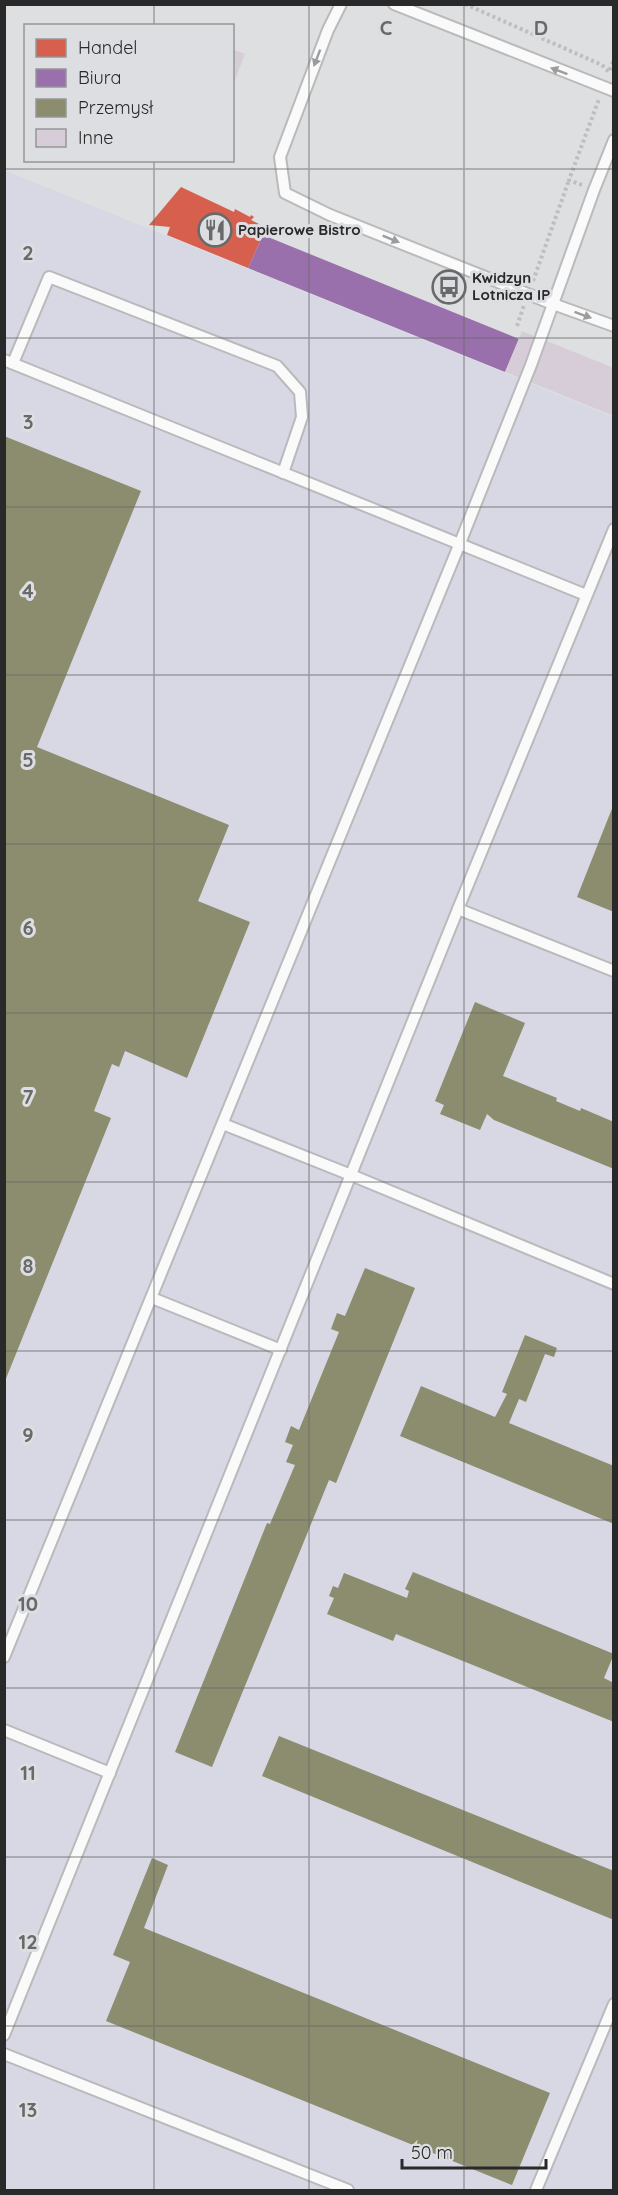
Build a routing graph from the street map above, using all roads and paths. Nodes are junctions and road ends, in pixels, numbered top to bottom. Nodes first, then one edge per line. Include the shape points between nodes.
1 (341, 4) edge
2 (394, 4) edge
3 (465, 4) edge
4 (614, 59) edge
5 (611, 73) edge
6 (609, 89) edge
7 (614, 140) edge
8 (569, 180) junction
9 (594, 190) junction
10 (528, 294) junction
11 (553, 304) junction
12 (517, 326) dead end
13 (614, 326) edge
14 (9, 361) edge
15 (283, 473) junction
16 (614, 529) edge
17 (460, 543) junction
18 (586, 595) junction
19 (458, 909) junction
20 (614, 971) edge
21 (223, 1124) junction
22 (351, 1175) junction
23 (614, 1284) edge
24 (152, 1298) junction
25 (281, 1350) junction
26 (4, 1657) edge
27 (4, 1730) edge
28 (110, 1773) junction
29 (614, 2004) edge
30 (4, 2035) edge
31 (4, 2054) edge
32 (348, 2190) edge
33 (536, 2190) edge

1 -> 10 lane via 280,157 285,194
6 -> 2 lane
3 - 5 path via 602,65
4 - 5 path
5 - 6 path
6 - 8 path
7 - 9 lane
8 - 9 path
8 - 10 path
9 - 11 lane
10 - 11 lane
10 - 12 path
11 -> 13 lane
11 - 17 lane
14 - 15 lane
14 - 15 lane via 49,277 277,366 300,392 302,417
15 - 17 lane
16 - 18 lane
17 - 18 lane
17 - 21 lane
18 - 19 lane
19 - 20 lane
19 - 22 lane
21 - 22 lane
21 - 24 lane
22 - 23 lane
22 - 25 lane
24 - 25 lane
24 - 26 lane
25 - 28 lane
27 - 28 lane
28 - 30 lane
29 - 33 lane
31 - 32 lane

